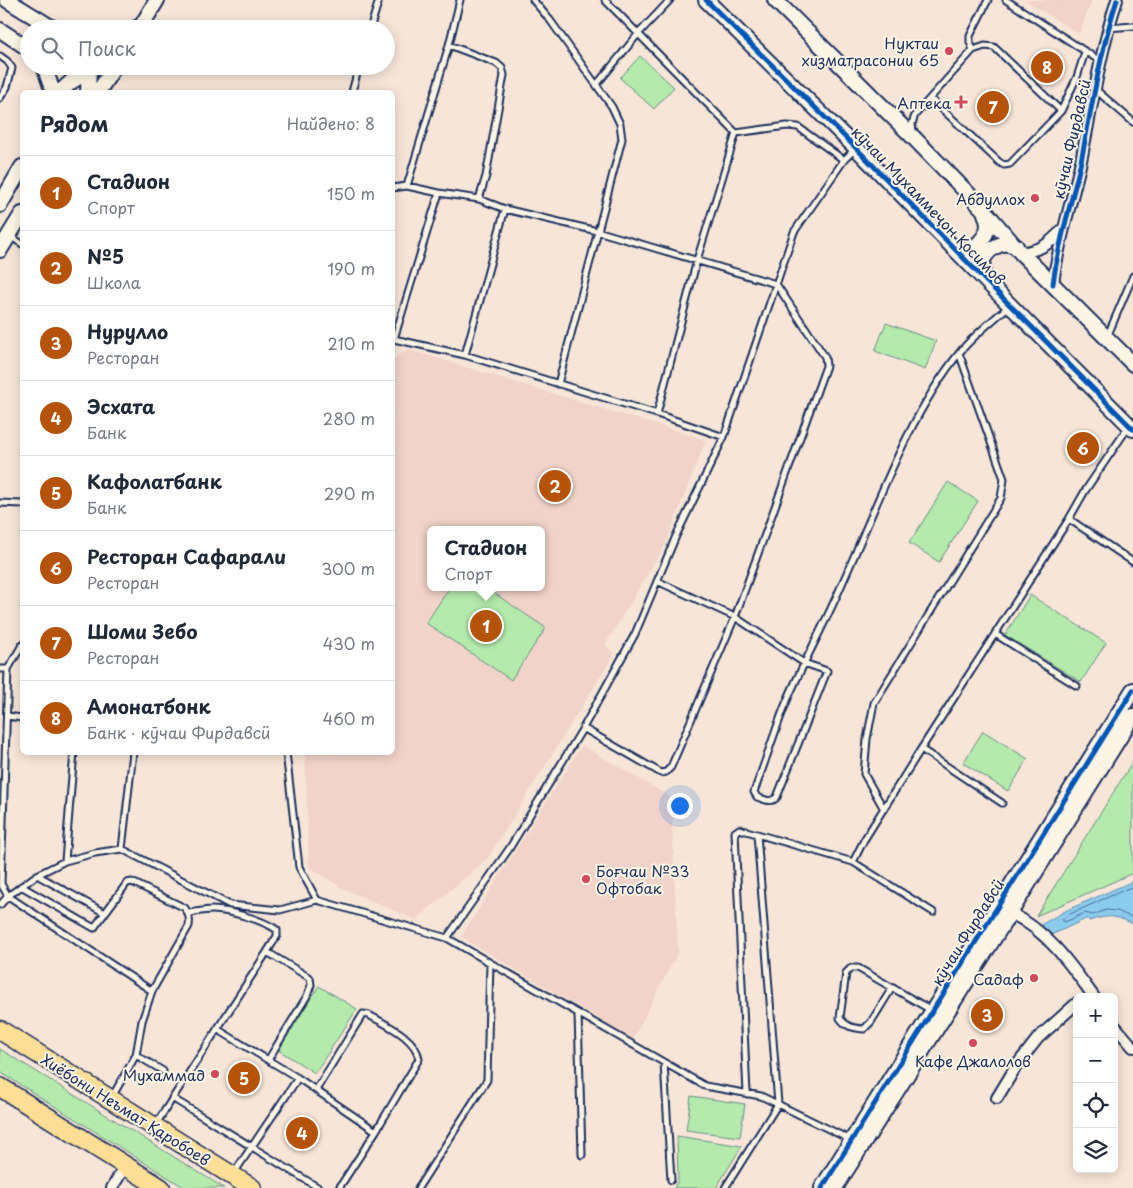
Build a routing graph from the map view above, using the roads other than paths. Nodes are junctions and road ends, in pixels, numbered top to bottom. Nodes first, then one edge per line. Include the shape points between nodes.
1 (7, 0) edge
2 (157, 0) edge
3 (378, 0) edge
4 (460, 0) edge
5 (533, 0) edge
6 (605, 0) edge
7 (670, 0) edge
8 (706, 0) edge
9 (775, 0) edge
10 (988, 0) edge
11 (1006, 0) edge
12 (1116, 0) edge
13 (39, 20) edge
14 (143, 20) edge
15 (372, 20) edge
16 (1133, 26) edge
17 (1108, 28) junction
18 (0, 30) edge
19 (639, 33) junction
20 (20, 43) edge
21 (449, 44) junction
22 (973, 50) junction
23 (1085, 52) junction
24 (0, 56) edge
25 (1101, 62) junction
26 (47, 75) edge
27 (81, 75) edge
28 (90, 75) edge
29 (109, 75) edge
30 (357, 75) edge
31 (596, 84) junction
32 (52, 90) edge
33 (62, 90) edge
34 (88, 90) edge
35 (99, 90) edge
36 (353, 90) edge
37 (1096, 90) junction
38 (0, 98) edge
39 (930, 98) junction
40 (1061, 111) junction
41 (1133, 122) edge
42 (736, 133) junction
43 (914, 138) junction
44 (856, 148) junction
45 (844, 160) junction
46 (20, 170) edge
47 (407, 186) junction
48 (395, 188) edge
49 (439, 193) junction
50 (480, 199) junction
51 (0, 205) edge
52 (505, 209) junction
53 (984, 210) junction
54 (20, 217) edge
55 (1064, 228) junction
56 (597, 231) junction
57 (9, 236) junction
58 (20, 243) edge
59 (953, 246) junction
60 (0, 250) edge
61 (1019, 250) junction
62 (697, 260) junction
63 (1133, 276) edge
64 (987, 282) junction
65 (776, 284) junction
66 (1053, 284) junction
67 (1010, 305) junction
68 (395, 333) edge
69 (1107, 338) junction
70 (395, 339) edge
71 (959, 353) junction
72 (465, 355) junction
73 (1133, 364) edge
74 (558, 384) junction
75 (657, 414) junction
76 (1131, 427) edge
77 (724, 437) junction
78 (0, 503) edge
79 (20, 504) edge
80 (1069, 519) junction
81 (1133, 562) edge
82 (657, 581) junction
83 (735, 617) junction
84 (995, 634) junction
85 (20, 649) edge
86 (804, 663) junction
87 (0, 669) edge
88 (8, 669) junction
89 (1077, 686) dead end
90 (1133, 690) edge
91 (7, 716) junction
92 (1133, 716) edge
93 (20, 718) edge
94 (583, 728) junction
95 (921, 749) junction
96 (74, 755) edge
97 (133, 755) edge
98 (286, 755) edge
99 (1002, 803) dead end
100 (884, 808) junction
101 (757, 834) junction
102 (122, 848) junction
103 (65, 861) junction
104 (853, 862) junction
105 (37, 875) junction
106 (21, 886) junction
107 (8, 896) junction
108 (317, 900) junction
109 (0, 905) edge
110 (230, 905) junction
111 (226, 911) junction
112 (933, 912) dead end
113 (188, 913) junction
114 (1010, 913) junction
115 (105, 914) junction
116 (447, 938) junction
117 (267, 952) junction
118 (490, 963) junction
119 (892, 988) junction
120 (152, 991) junction
121 (1088, 993) edge
122 (1073, 1007) edge
123 (932, 1011) junction
124 (578, 1014) junction
125 (217, 1029) junction
126 (1118, 1029) edge
127 (0, 1030) edge
128 (1133, 1046) edge
129 (136, 1056) junction
130 (268, 1060) junction
131 (664, 1063) junction
132 (163, 1071) dead end
133 (298, 1078) junction
134 (0, 1087) edge
135 (316, 1090) junction
136 (747, 1094) junction
137 (172, 1098) junction
138 (997, 1098) dead end
139 (110, 1100) junction
140 (778, 1104) junction
141 (154, 1126) junction
142 (376, 1131) junction
143 (856, 1143) junction
144 (252, 1146) junction
145 (582, 1155) dead end
146 (126, 1166) junction
147 (232, 1176) junction
148 (671, 1180) dead end
149 (112, 1188) edge
150 (161, 1188) edge
151 (252, 1188) edge
152 (319, 1188) edge
153 (339, 1188) edge
154 (418, 1188) edge
155 (725, 1188) edge
156 (822, 1188) edge
157 (835, 1188) edge

1 - 13 street
2 - 14 street
3 - 15 lane
4 - 21 lane
5 - 31 lane
6 - 19 lane
7 - 19 lane
8 - 44 street, кӯчаи Мухаммеҷон Қосимов
9 - 43 street
10 - 22 lane via 970,36
11 - 23 lane
12 - 17 street, кӯчаи Фирдавсӣ
16 - 17 lane
17 - 25 street, кӯчаи Фирдавсӣ
18 - 20 street
19 - 31 lane
19 - 42 lane
21 - 47 lane
21 - 50 lane via 496,63 504,75
22 - 39 lane
22 - 40 lane via 994,47
23 - 25 lane
23 - 40 lane
24 - 38 lane via 12,68
25 - 37 street, кӯчаи Фирдавсӣ
26 - 32 street
27 - 33 street
28 - 34 street
29 - 35 street
30 - 36 lane
31 - 56 lane via 612,107 620,124 622,139
37 - 41 lane
37 - 55 street, кӯчаи Фирдавсӣ
39 - 40 lane via 1004,165 1010,164
39 - 43 lane via 915,115 912,124
42 - 45 lane via 798,127
42 - 62 lane
43 - 53 street
44 - 45 lane
44 - 59 street, кӯчаи Мухаммеҷон Қосимов
45 - 65 lane via 794,232
46 - 51 street
47 - 48 lane
47 - 49 lane
49 - 50 lane
49 - 68 lane
50 - 52 lane
52 - 56 lane
52 - 72 lane
53 - 59 street via 988,225 986,234 971,248 963,250
53 - 61 street
54 - 57 street
55 - 61 street via 1038,250
55 - 66 street, кӯчаи Фирдавсӣ
56 - 62 lane
56 - 74 lane
57 - 58 lane
57 - 60 street
59 - 64 street, кӯчаи Мухаммеҷон Қосимов
61 - 64 street via 1008,244 998,245 982,259
61 - 66 street
62 - 65 lane
62 - 75 lane
63 - 69 lane
64 - 67 street, кӯчаи Мухаммеҷон Қосимов
65 - 77 lane
65 - 83 lane via 825,357 826,366
66 - 69 street
67 - 71 lane
67 - 76 street, кӯчаи Мухаммеҷон Қосимов
69 - 73 street
70 - 72 lane
71 - 86 lane via 930,392
71 - 100 lane via 1004,479 1003,489 1001,498 874,703 864,774
72 - 74 lane
74 - 75 lane
75 - 77 lane
76 - 80 lane
77 - 82 lane
78 - 79 lane
80 - 81 lane
80 - 84 lane
82 - 83 lane
82 - 94 lane via 635,634
83 - 86 lane
83 - 94 lane via 671,767 666,772 661,773
84 - 89 lane
84 - 95 lane
85 - 88 lane
86 - 86 lane via 754,792 756,797 771,801 777,797 827,674 824,669
87 - 88 lane
88 - 91 lane
90 - 123 street, кӯчаи Фирдавсӣ
91 - 93 lane
91 - 107 lane via 1,884
92 - 114 street, кӯчаи Фирдавсӣ
94 - 116 lane via 504,857
95 - 99 lane
95 - 100 lane
96 - 103 lane
97 - 102 lane
98 - 108 lane via 299,867
100 - 104 lane
101 - 104 lane
101 - 136 lane via 739,829 735,832
101 - 140 lane
102 - 103 lane
102 - 110 lane
103 - 105 lane
104 - 112 lane
105 - 106 lane
105 - 115 lane
106 - 107 lane
106 - 115 lane via 92,928
107 - 109 lane
107 - 120 lane
108 - 110 lane via 280,910
108 - 116 lane
110 - 111 lane
111 - 113 lane
111 - 117 lane via 277,930
113 - 115 lane via 185,908 132,882 127,883
113 - 120 lane via 189,926
114 - 121 street via 1027,921 1059,950
114 - 143 street, кӯчаи Фирдавсӣ
116 - 118 lane
117 - 125 lane
117 - 130 lane via 310,978 311,985
118 - 124 lane
118 - 154 lane via 488,1080
119 - 119 lane via 858,968 851,968 846,973 840,1018 844,1024 864,1029 872,1022
119 - 123 lane
120 - 129 lane via 142,1021
122 - 138 street via 1038,1038 1017,1064
123 - 143 street, кӯчаи Фирдавсӣ
124 - 131 lane
124 - 145 lane
125 - 130 lane
125 - 137 lane
126 - 128 street
127 - 139 highway, Хиёбони Неъмат Қаробоев
129 - 132 lane
129 - 139 lane
130 - 133 lane
131 - 136 lane via 705,1086
131 - 148 lane
133 - 135 lane
133 - 144 lane
134 - 146 highway
135 - 142 lane
135 - 142 lane via 364,1014 405,1037 418,1052 419,1059
136 - 140 lane
137 - 141 lane
137 - 144 lane
139 - 141 highway, Хиёбони Неъмат Қаробоев
140 - 143 lane
140 - 155 lane
141 - 147 highway, Хиёбони Неъмат Қаробоев
142 - 153 lane
143 - 156 street, кӯчаи Фирдавсӣ
143 - 157 street, кӯчаи Фирдавсӣ
144 - 147 lane
144 - 152 lane
146 - 149 street
146 - 150 highway
147 - 151 highway, Хиёбони Неъмат Қаробоев

